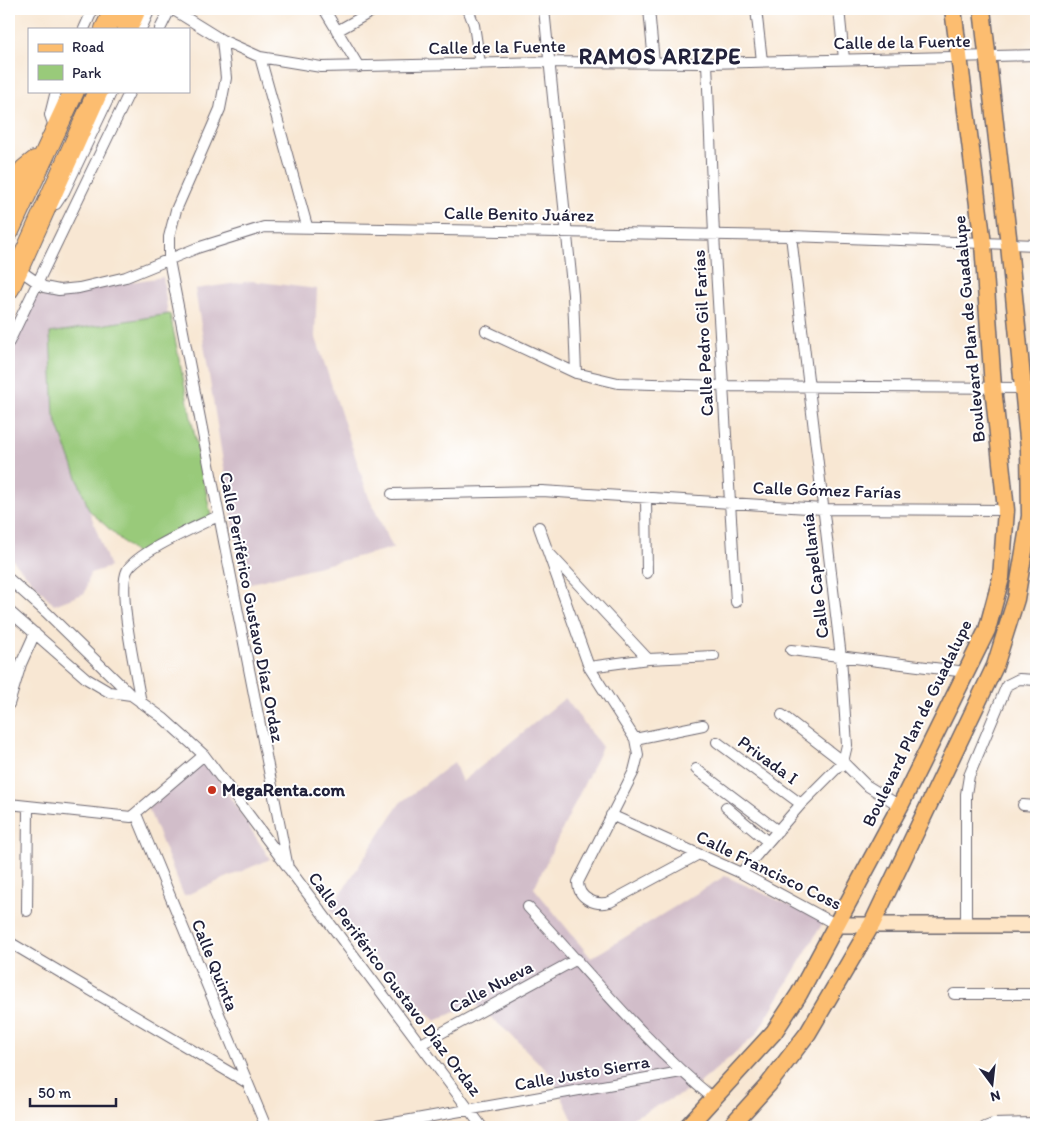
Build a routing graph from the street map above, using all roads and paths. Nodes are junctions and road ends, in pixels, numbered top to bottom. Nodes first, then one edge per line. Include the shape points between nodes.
1 (93, 9) edge
2 (115, 9) edge
3 (136, 9) edge
4 (150, 9) edge
5 (171, 9) edge
6 (324, 9) edge
7 (376, 9) edge
8 (468, 9) edge
9 (544, 9) edge
10 (649, 9) edge
11 (756, 9) edge
12 (839, 9) edge
13 (953, 9) edge
14 (982, 9) edge
15 (84, 28) edge
16 (106, 28) edge
17 (127, 28) edge
18 (141, 28) edge
19 (161, 28) edge
20 (337, 31) junction
21 (222, 40) junction
22 (1036, 54) edge
23 (958, 56) junction
24 (987, 56) junction
25 (260, 57) junction
26 (844, 59) junction
27 (762, 61) junction
28 (549, 62) junction
29 (654, 63) junction
30 (707, 63) junction
31 (480, 64) junction
32 (359, 67) junction
33 (56, 92) edge
34 (73, 92) edge
35 (98, 92) edge
36 (112, 92) edge
37 (130, 92) edge
38 (55, 128) junction
39 (44, 153) junction
40 (9, 192) edge
41 (307, 226) junction
42 (9, 231) edge
43 (566, 232) junction
44 (714, 235) junction
45 (791, 236) junction
46 (983, 244) junction
47 (29, 245) junction
48 (1009, 245) junction
49 (1036, 245) edge
50 (169, 260) junction
51 (18, 269) junction
52 (36, 283) junction
53 (9, 289) edge
54 (486, 331) dead end
55 (9, 342) edge
56 (576, 374) junction
57 (723, 386) junction
58 (810, 386) junction
59 (993, 387) junction
60 (1029, 388) edge
61 (1028, 449) junction
62 (1036, 478) edge
63 (392, 494) dead end
64 (646, 497) junction
65 (730, 502) junction
66 (823, 509) junction
67 (1006, 510) junction
68 (218, 516) junction
69 (1033, 516) edge
70 (538, 527) dead end
71 (547, 551) junction
72 (648, 573) dead end
73 (9, 579) edge
74 (736, 602) dead end
75 (9, 611) edge
76 (35, 633) junction
77 (790, 650) dead end
78 (714, 656) dead end
79 (841, 657) junction
80 (648, 659) junction
81 (589, 667) junction
82 (966, 672) junction
83 (1036, 680) edge
84 (130, 695) junction
85 (141, 703) junction
86 (9, 704) edge
87 (782, 715) dead end
88 (703, 725) dead end
89 (635, 739) junction
90 (717, 742) dead end
91 (204, 755) junction
92 (843, 762) junction
93 (696, 770) dead end
94 (9, 804) edge
95 (801, 804) junction
96 (900, 806) junction
97 (1023, 806) dead end
98 (1036, 806) edge
99 (726, 807) dead end
100 (28, 808) junction
101 (136, 814) junction
102 (611, 815) junction
103 (778, 831) junction
104 (768, 842) junction
105 (697, 855) junction
106 (288, 868) junction
107 (741, 873) junction
108 (528, 907) dead end
109 (27, 911) dead end
110 (872, 924) junction
111 (966, 924) junction
112 (1036, 924) edge
113 (837, 925) junction
114 (9, 942) edge
115 (577, 959) junction
116 (954, 994) dead end
117 (1036, 994) edge
118 (420, 1044) junction
119 (681, 1072) junction
120 (246, 1082) junction
121 (714, 1099) junction
122 (468, 1109) junction
123 (1036, 1123) edge
124 (266, 1127) edge
125 (371, 1127) edge
126 (482, 1127) edge
127 (687, 1127) edge
128 (730, 1127) edge
129 (985, 1127) edge

1 - 15 street
2 - 16 highway
3 - 17 highway
4 - 18 street
5 - 19 street
5 - 21 street, Calle de la Fuente
6 - 20 street
7 - 20 street
8 - 31 street
9 - 28 street
10 - 29 street
11 - 27 street
12 - 26 street
13 - 23 main road, Boulevard Plan de Guadalupe
14 - 24 main road
20 - 32 street
21 - 25 street, Calle de la Fuente
21 - 50 street, Calle Periférico Gustavo Díaz Ordaz via 226,78 220,109 176,210 169,237
22 - 24 street, Calle de la Fuente
23 - 24 street, Calle de la Fuente
23 - 26 street, Calle de la Fuente
23 - 46 main road, Boulevard Plan de Guadalupe
24 - 48 main road
25 - 32 street, Calle de la Fuente via 321,67
25 - 41 street
26 - 27 street, Calle de la Fuente
27 - 30 street, Calle de la Fuente
28 - 29 street, Calle de la Fuente
28 - 31 street, Calle de la Fuente
28 - 43 street
29 - 30 street, Calle de la Fuente
30 - 44 street, Calle Pedro Gil Farías
31 - 32 street, Calle de la Fuente
33 - 38 street via 50,115
34 - 38 highway
35 - 47 highway
36 - 47 street via 64,192
37 - 52 street
38 - 39 highway
39 - 40 highway via 25,169
39 - 42 highway
41 - 43 street, Calle Benito Juárez
41 - 50 street, Calle Benito Juárez via 264,226 222,238
43 - 44 street, Calle Benito Juárez
43 - 56 street via 576,332
44 - 45 street, Calle Benito Juárez
44 - 57 street, Calle Pedro Gil Farías
45 - 46 street, Calle Benito Juárez
45 - 58 street, Calle Capellanía
46 - 48 street, Calle Benito Juárez
46 - 59 main road, Boulevard Plan de Guadalupe
47 - 51 highway
48 - 49 street, Calle Benito Juárez
48 - 60 main road
50 - 52 street, Calle Benito Juárez via 126,277 79,288 60,290
50 - 68 street, Calle Periférico Gustavo Díaz Ordaz
51 - 52 street, Calle Benito Juárez
51 - 53 highway
52 - 55 street
54 - 56 street
56 - 57 street via 618,383
57 - 58 street
57 - 65 street, Calle Pedro Gil Farías
58 - 59 street
58 - 66 street, Calle Capellanía
59 - 60 street
59 - 67 main road, Boulevard Plan de Guadalupe
60 - 61 main road
61 - 62 street
61 - 69 main road
63 - 64 street, Calle Gómez Farías via 542,492
64 - 65 street, Calle Gómez Farías
64 - 72 street
65 - 66 street, Calle Gómez Farías
65 - 74 street, Calle Pedro Gil Farías
66 - 67 street, Calle Gómez Farías
66 - 79 street, Calle Capellanía
67 - 82 main road, Boulevard Plan de Guadalupe via 1001,578 987,630
68 - 85 street via 147,552 127,570 124,593
68 - 106 street, Calle Periférico Gustavo Díaz Ordaz
69 - 110 main road via 1016,599 995,666
70 - 71 street
71 - 80 street
71 - 81 street
73 - 84 street
75 - 76 street
76 - 84 street via 87,679 109,692
76 - 86 street
77 - 79 street
78 - 80 street
79 - 82 street
79 - 92 street, Calle Capellanía via 847,746
80 - 81 street
81 - 89 street
82 - 96 main road, Boulevard Plan de Guadalupe
83 - 111 street via 1012,681 1002,693 969,776 966,794
84 - 85 street
85 - 91 street via 176,728
87 - 92 street
88 - 89 street
89 - 102 street via 638,755 634,771
90 - 95 street, Privada I
91 - 101 street
91 - 106 street
92 - 95 street
92 - 96 street via 866,785
93 - 103 street
94 - 100 street
95 - 103 street
96 - 113 main road, Boulevard Plan de Guadalupe
97 - 98 street
99 - 104 street
100 - 101 street via 125,818
100 - 109 street
101 - 120 street, Calle Quinta
102 - 105 street, Calle Francisco Coss
102 - 105 street via 578,882 578,889 584,897 593,902 610,902
103 - 104 street
104 - 107 street
105 - 107 street, Calle Francisco Coss
106 - 118 street, Calle Periférico Gustavo Díaz Ordaz
107 - 113 street, Calle Francisco Coss
108 - 115 street
110 - 111 street, Calle Francisco Coss
110 - 113 street, Calle Francisco Coss
110 - 128 main road via 808,1033
111 - 112 street, Calle Francisco Coss
113 - 121 main road, Boulevard Plan de Guadalupe via 774,1032
114 - 120 street
115 - 118 street, Calle Nueva
115 - 119 street via 626,1016
116 - 117 street
118 - 122 street, Calle Periférico Gustavo Díaz Ordaz
119 - 121 street
119 - 122 street, Calle Justo Sierra
120 - 124 street, Calle Quinta
121 - 127 main road, Boulevard Plan de Guadalupe
122 - 125 street, Calle Justo Sierra
122 - 126 street, Calle Periférico Gustavo Díaz Ordaz
123 - 129 street

